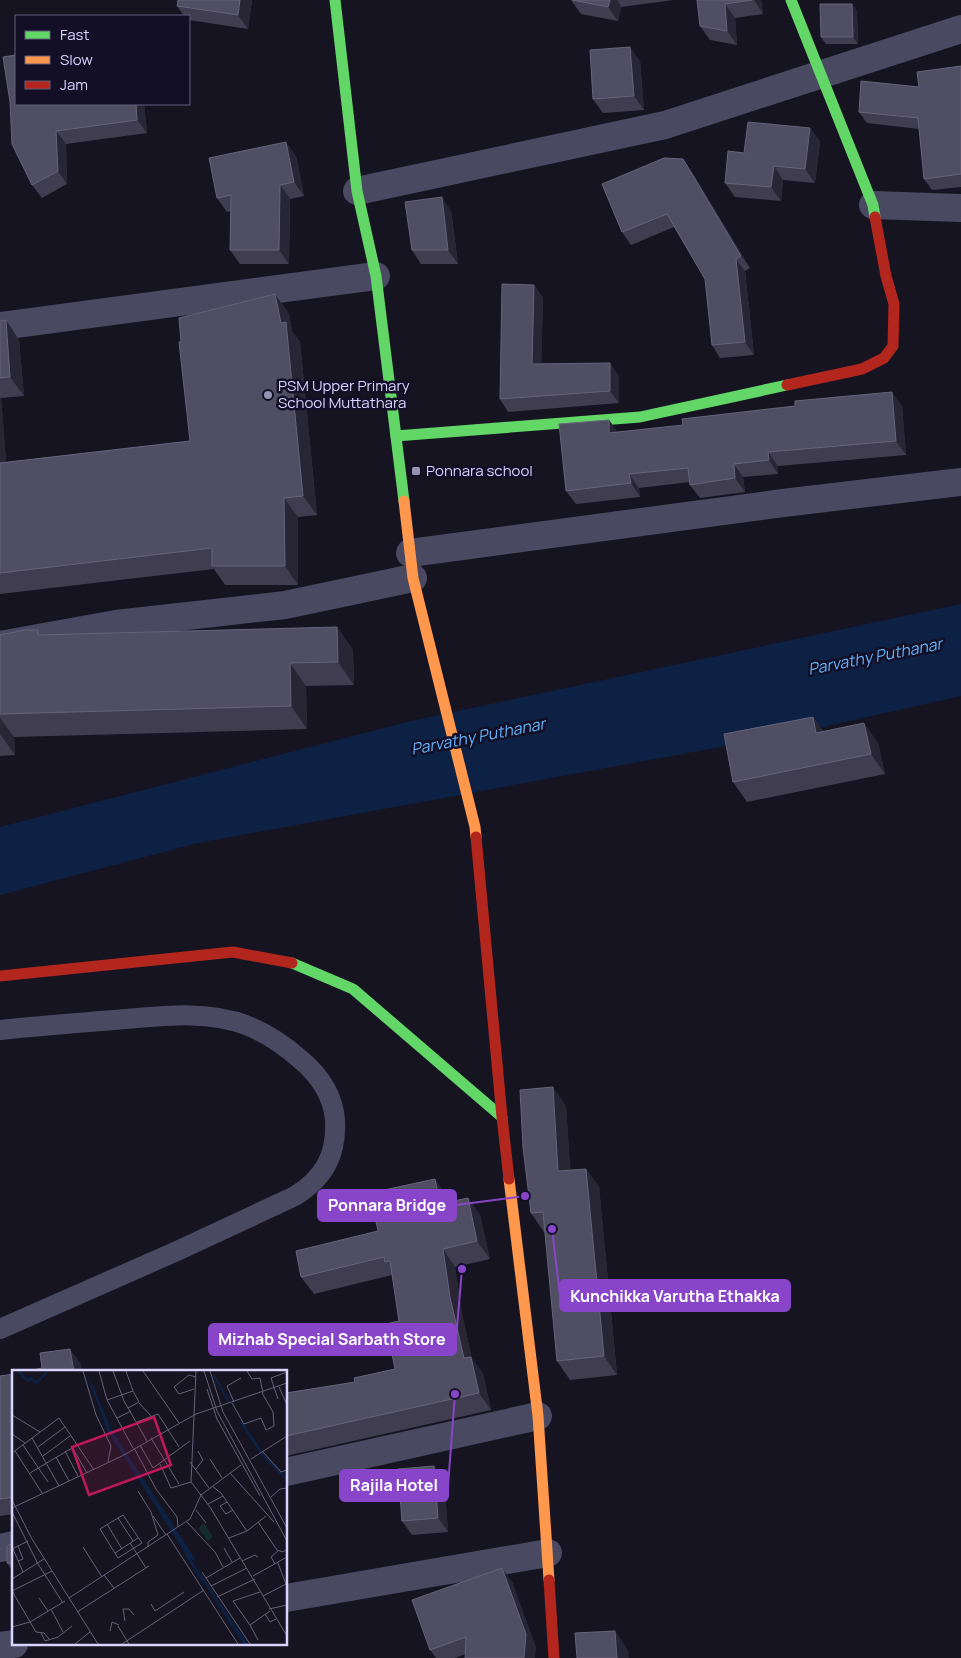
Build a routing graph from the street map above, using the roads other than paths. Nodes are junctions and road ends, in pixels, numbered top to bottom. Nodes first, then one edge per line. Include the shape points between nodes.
1 (335, 0) edge
2 (791, 0) edge
3 (961, 29) edge
4 (821, 74) junction
5 (357, 191) junction
6 (872, 205) junction
7 (961, 208) edge
8 (376, 276) junction
9 (0, 326) edge
10 (396, 436) junction
11 (961, 482) edge
12 (411, 565) junction
13 (0, 645) edge
14 (0, 976) edge
15 (0, 1030) edge
16 (502, 1117) junction
17 (0, 1329) edge
18 (538, 1416) junction
19 (288, 1472) edge
20 (548, 1553) junction
21 (288, 1598) edge
22 (554, 1658) edge

1 - 5 main road
2 - 4 main road
3 - 4 street
4 - 5 street via 665,125
4 - 6 main road
5 - 8 main road
6 - 7 street
6 - 10 main road via 894,304 895,332 893,346 884,358 862,369 640,417
8 - 9 street
8 - 10 main road
10 - 12 main road
11 - 12 street via 783,503
12 - 13 street via 285,604 116,624
12 - 16 main road via 474,827
14 - 16 main road via 233,952 289,962 352,989
15 - 17 lane via 171,1016 230,1020 269,1036 310,1067 322,1082 335,1120 330,1156 308,1188 178,1251
16 - 18 main road
18 - 19 street
18 - 20 main road
20 - 21 street
20 - 22 main road

